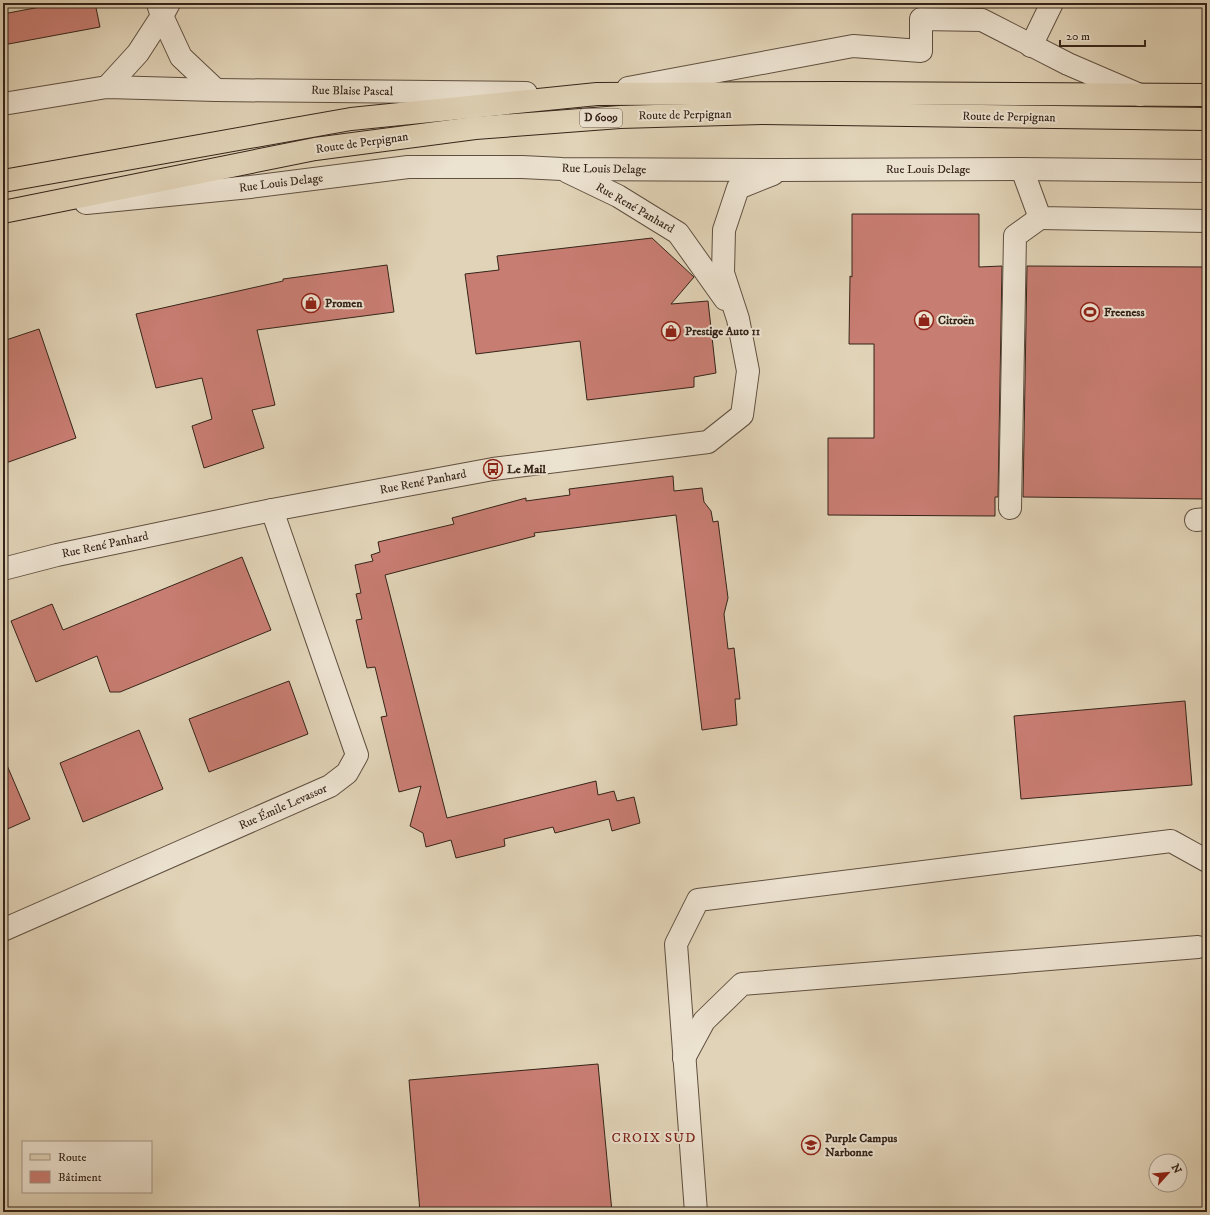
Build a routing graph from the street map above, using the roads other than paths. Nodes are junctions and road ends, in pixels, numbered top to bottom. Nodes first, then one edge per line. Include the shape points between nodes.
1 (1052, 3) edge
2 (163, 7) edge
3 (921, 11) edge
4 (1030, 46) junction
5 (107, 87) junction
6 (216, 90) junction
7 (597, 94) junction
8 (1140, 95) junction
9 (1207, 95) edge
10 (3, 104) edge
11 (1207, 119) edge
12 (562, 169) junction
13 (1022, 169) junction
14 (782, 170) junction
15 (1207, 171) edge
16 (3, 181) edge
17 (3, 212) edge
18 (1040, 218) junction
19 (1207, 221) edge
20 (738, 319) junction
21 (1010, 508) dead end
22 (272, 510) junction
23 (3, 569) edge
24 (1207, 862) edge
25 (3, 930) edge
26 (1198, 947) dead end
27 (684, 1058) junction
28 (696, 1212) edge

1 - 4 street
2 - 5 street via 138,53
2 - 6 street via 181,57
3 - 4 street via 982,20
3 - 7 street, Rue Blaise Pascal via 921,52 853,46
4 - 8 street
5 - 6 street, Rue Blaise Pascal
5 - 10 street, Rue Blaise Pascal
6 - 7 street, Rue Blaise Pascal
7 - 8 main road, Route de Perpignan / D 6009
7 - 16 main road, Route de Perpignan / D 6009 via 352,119
8 - 9 main road, Route de Perpignan / D 6009
11 - 17 main road, Route de Perpignan / D 6009 via 762,114 620,117 475,128 315,149
12 - 14 street, Rue Louis Delage
12 - 17 street, Rue Louis Delage via 408,168
12 - 20 street, Rue René Panhard via 618,196 678,233
13 - 14 street, Rue Louis Delage
13 - 15 street, Rue Louis Delage
13 - 18 street
14 - 20 street, Rue René Panhard via 738,188 724,230 724,274
18 - 19 street
18 - 21 street via 1015,236
20 - 22 street, Rue René Panhard via 748,371 742,415 708,442 493,469
22 - 23 street, Rue René Panhard via 57,555
22 - 25 street, Rue Émile Levassor via 357,755 347,773 330,786
24 - 27 street via 1171,841 698,900 676,944
26 - 27 street via 742,984 704,1021
27 - 28 street

